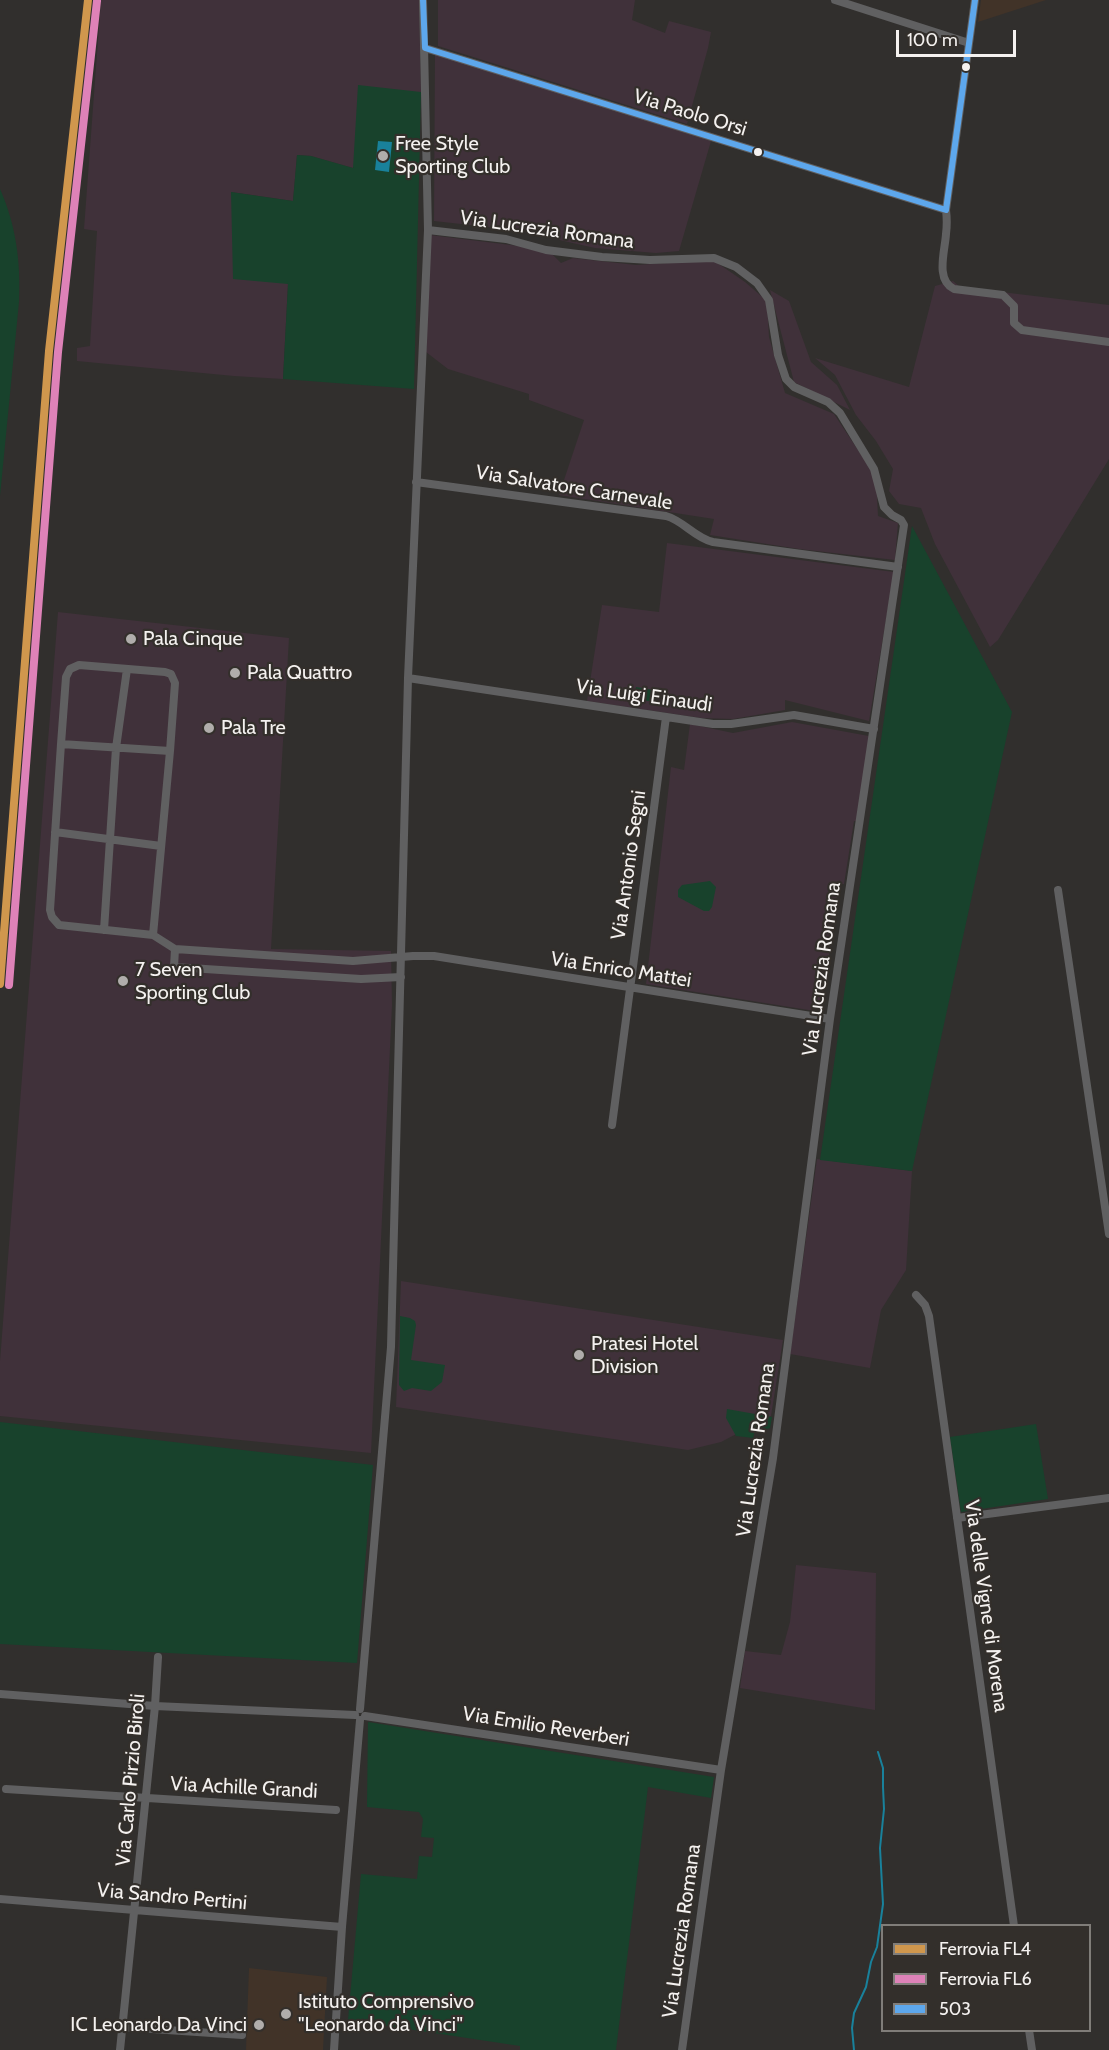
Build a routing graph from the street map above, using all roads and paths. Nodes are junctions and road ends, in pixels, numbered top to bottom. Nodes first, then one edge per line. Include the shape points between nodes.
1 (423, 0) edge
2 (835, 0) edge
3 (975, 0) edge
4 (969, 43) junction
5 (425, 48) junction
6 (946, 210) junction
7 (428, 230) junction
8 (1109, 342) edge
9 (417, 482) junction
10 (898, 567) junction
11 (127, 669) junction
12 (408, 678) junction
13 (666, 717) junction
14 (874, 729) junction
15 (61, 744) junction
16 (116, 747) junction
17 (170, 751) junction
18 (55, 832) junction
19 (110, 839) junction
20 (161, 846) junction
21 (1058, 890) dead end
22 (104, 930) junction
23 (153, 935) junction
24 (175, 949) junction
25 (404, 957) junction
26 (401, 977) junction
27 (629, 988) junction
28 (830, 1019) junction
29 (612, 1125) dead end
30 (1109, 1234) edge
31 (916, 1295) dead end
32 (1109, 1498) edge
33 (957, 1518) junction
34 (158, 1657) dead end
35 (0, 1694) edge
36 (155, 1706) junction
37 (360, 1715) junction
38 (721, 1770) junction
39 (6, 1789) dead end
40 (146, 1799) junction
41 (336, 1810) dead end
42 (0, 1899) edge
43 (134, 1911) junction
44 (1014, 1924) edge
45 (342, 1927) junction
46 (122, 2026) junction
47 (1029, 2032) edge
48 (242, 2035) dead end
49 (120, 2050) edge
50 (334, 2050) edge
51 (682, 2050) edge
52 (1032, 2050) edge

1 - 5 street
2 - 4 street
3 - 4 street
4 - 6 street
5 - 6 street, Via Paolo Orsi
5 - 7 street
6 - 8 street via 943,271 949,287 1006,296 1014,306 1014,322 1022,330
7 - 9 street
7 - 10 street, Via Lucrezia Romana via 506,239 546,250 602,257 714,258 749,276 769,300 786,379 838,411 874,469 884,507 903,523
9 - 10 street, Via Salvatore Carnevale via 666,516 709,541
9 - 12 street
10 - 14 street, Via Lucrezia Romana
11 - 15 street via 79,665 70,669 66,677
11 - 16 street
11 - 17 street via 169,672 174,678
12 - 13 street, Via Luigi Einaudi
12 - 25 street
13 - 14 street, Via Luigi Einaudi via 722,724 801,715
13 - 27 street, Via Antonio Segni
14 - 28 street, Via Lucrezia Romana
15 - 16 street
15 - 18 street
16 - 17 street
16 - 19 street
17 - 20 street
18 - 19 street
18 - 22 street via 52,917 62,926
19 - 20 street
19 - 22 street
20 - 23 street
21 - 30 street
22 - 23 street
23 - 24 street
24 - 25 street, Via Enrico Mattei via 353,961
24 - 26 street via 174,967 361,979
25 - 26 street
25 - 27 street, Via Enrico Mattei via 434,956
26 - 37 street via 391,1347
27 - 28 street, Via Enrico Mattei
27 - 29 street, Via Antonio Segni
28 - 38 street, Via Lucrezia Romana via 773,1458
31 - 33 street, Via delle Vigne di Morena via 928,1313
32 - 33 street
33 - 44 street, Via delle Vigne di Morena
34 - 36 street, Via Carlo Pirzio Biroli
35 - 36 street, Via Emilio Reverberi
36 - 37 street, Via Emilio Reverberi
36 - 40 street, Via Carlo Pirzio Biroli
37 - 38 street, Via Emilio Reverberi
37 - 45 street
38 - 51 street, Via Lucrezia Romana
39 - 40 street, Via Achille Grandi
40 - 41 street, Via Achille Grandi
40 - 43 street, Via Carlo Pirzio Biroli
42 - 43 street, Via Sandro Pertini
43 - 45 street, Via Sandro Pertini
43 - 46 street, Via Carlo Pirzio Biroli
45 - 50 street
46 - 48 street
46 - 49 street, Via Carlo Pirzio Biroli
47 - 52 street

